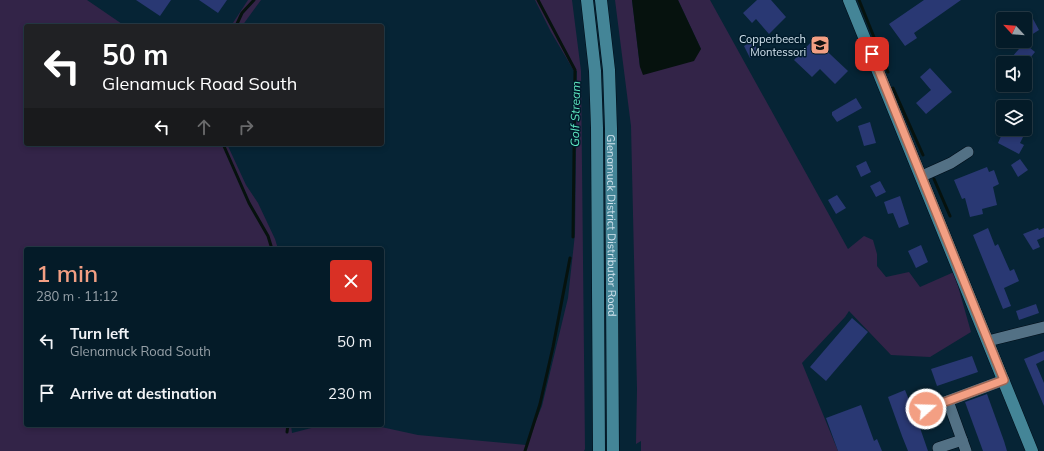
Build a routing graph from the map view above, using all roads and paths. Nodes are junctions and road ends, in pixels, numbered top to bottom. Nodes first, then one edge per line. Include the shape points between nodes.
1 (587, 0) edge
2 (601, 0) edge
3 (850, 0) edge
4 (968, 152) dead end
5 (922, 176) junction
6 (1044, 327) edge
7 (988, 341) junction
8 (1004, 380) junction
9 (948, 401) junction
10 (926, 409) dead end
11 (962, 440) junction
12 (938, 448) dead end
13 (599, 451) edge
14 (612, 451) edge
15 (966, 451) edge
16 (1032, 451) edge

1 - 13 main road, Glenamuck District Distributor Road via 595,71 597,128
2 - 14 main road, Glenamuck District Distributor Road via 609,70 611,128
3 - 5 main road
4 - 5 street via 952,163
5 - 7 main road
6 - 7 street
7 - 8 main road
8 - 9 street
8 - 16 main road
9 - 10 street
9 - 11 street
11 - 12 street
11 - 15 street

